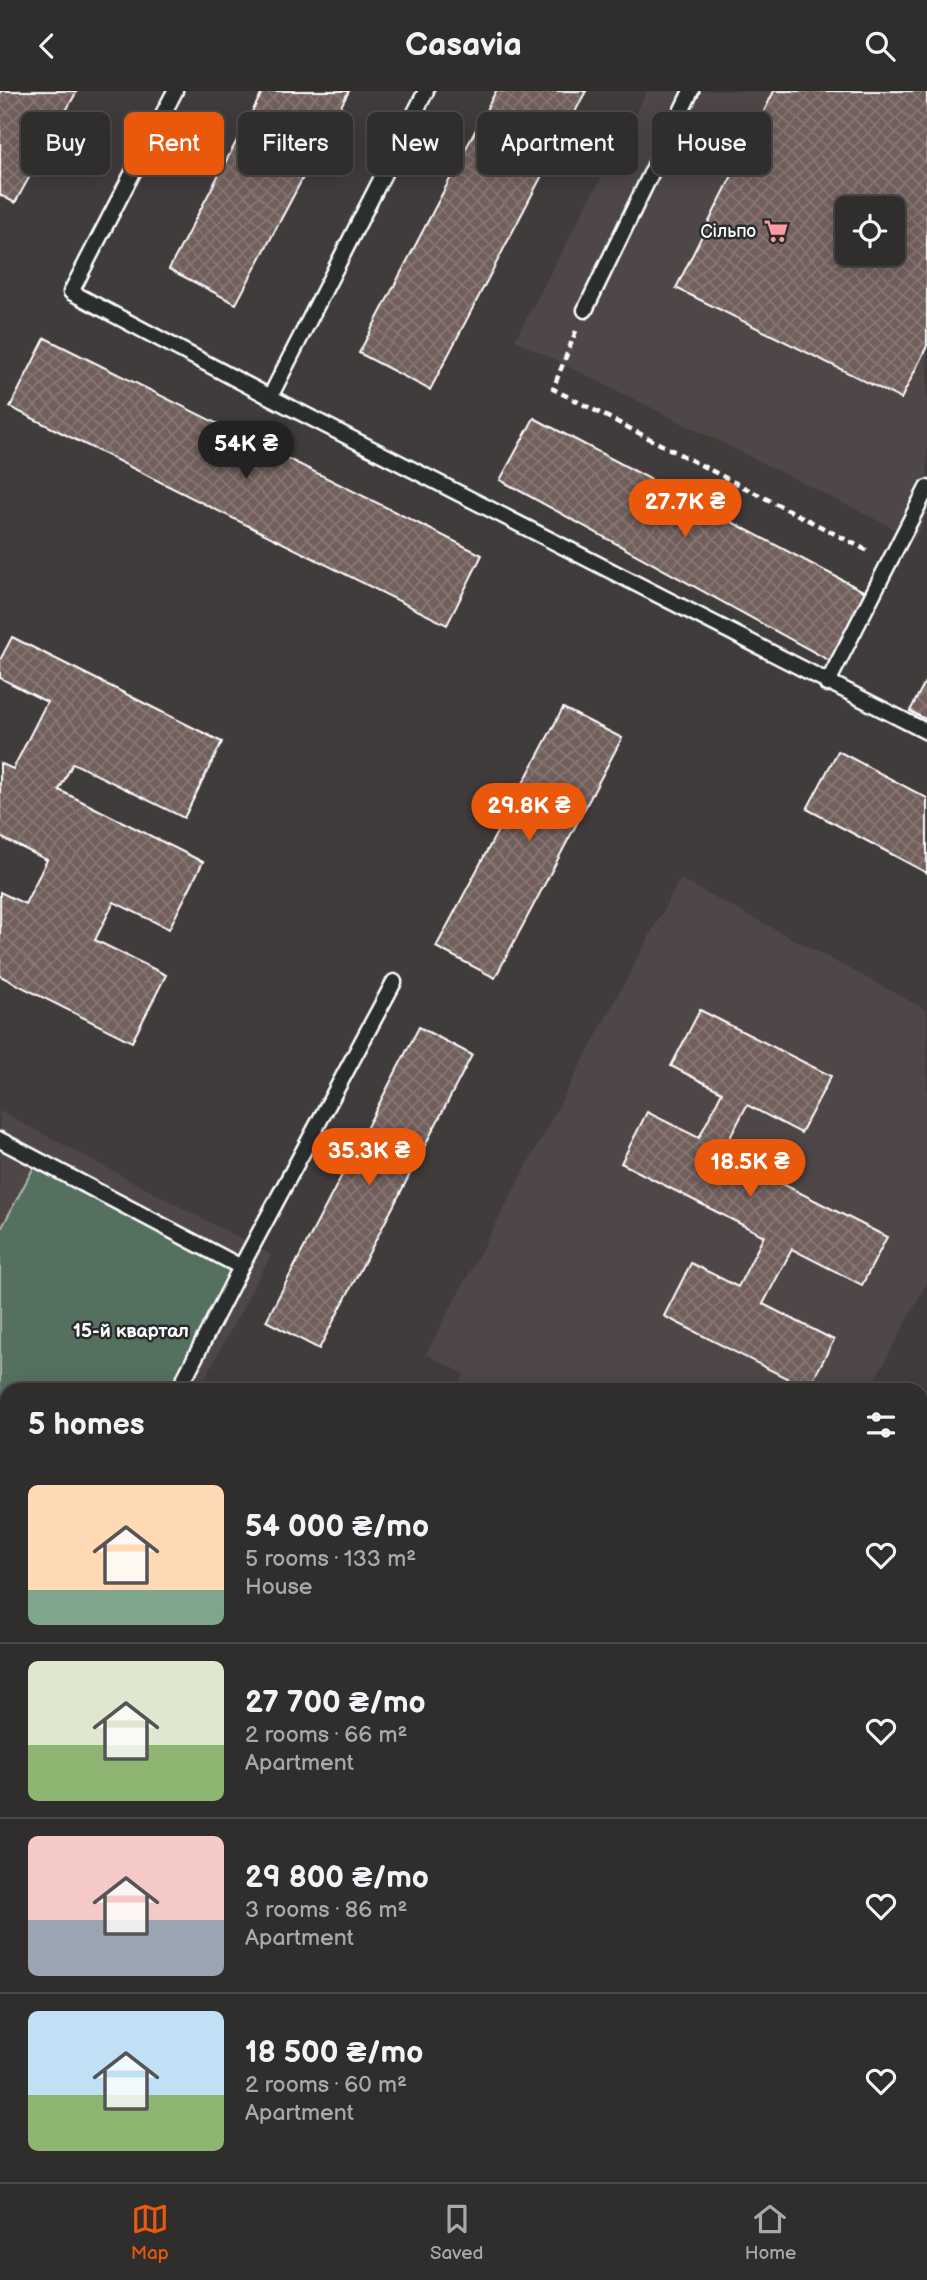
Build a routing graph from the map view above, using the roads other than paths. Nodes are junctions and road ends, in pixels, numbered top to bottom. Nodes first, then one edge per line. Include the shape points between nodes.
1 (176, 91) edge
2 (426, 91) edge
3 (691, 91) edge
4 (584, 310) road end
5 (270, 397) junction
6 (927, 488) edge
7 (827, 684) junction
8 (927, 732) edge
9 (394, 982) dead end
10 (0, 1140) edge
11 (241, 1267) junction
12 (182, 1383) edge

1 - 5 lane via 71,292
2 - 5 lane
3 - 4 lane
5 - 7 lane
6 - 7 lane
7 - 8 lane
9 - 11 lane
10 - 11 lane
11 - 12 lane

